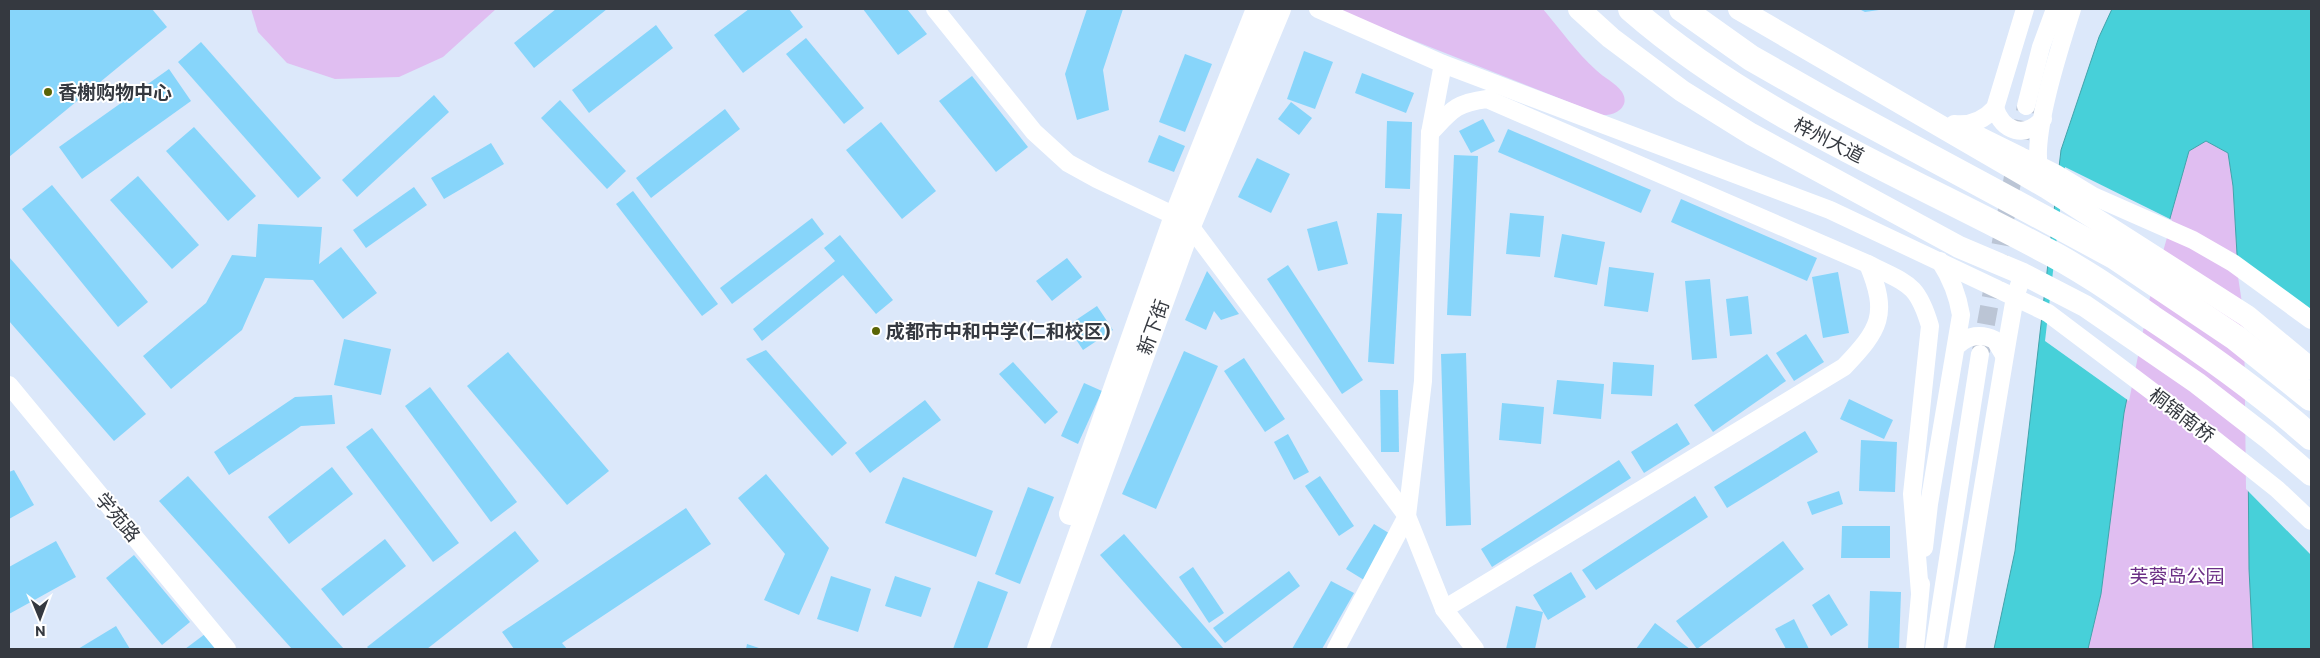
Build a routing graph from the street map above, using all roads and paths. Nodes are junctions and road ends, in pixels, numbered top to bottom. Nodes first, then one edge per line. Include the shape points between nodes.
1 (935, 9) edge
2 (1257, 9) edge
3 (1280, 9) edge
4 (1318, 9) edge
5 (1579, 9) edge
6 (1631, 9) edge
7 (1682, 9) edge
8 (1739, 9) edge
9 (2025, 9) edge
10 (2055, 9) edge
11 (2072, 9) edge
12 (1443, 64) junction
13 (2026, 106) tunnel mouth
14 (1994, 108) junction
15 (2043, 119) junction
16 (1930, 120) junction
17 (1958, 125) junction
18 (1430, 133) junction
19 (2037, 164) junction
20 (2051, 184) junction
21 (1903, 216) junction
22 (1182, 221) junction
23 (1941, 262) junction
24 (1868, 264) junction
25 (2031, 278) junction
26 (2015, 297) junction
27 (2311, 320) edge
28 (1957, 346) junction
29 (1980, 354) tunnel mouth
30 (2004, 356) junction
31 (2311, 369) edge
32 (9, 385) edge
33 (2311, 398) edge
34 (2311, 437) edge
35 (2311, 475) edge
36 (1407, 516) junction
37 (2311, 521) edge
38 (1920, 594) junction
39 (1444, 609) junction
40 (227, 649) edge
41 (1022, 649) edge
42 (1038, 649) edge
43 (1336, 649) edge
44 (1475, 649) edge
45 (1915, 649) edge
46 (1934, 649) edge
47 (1956, 649) edge

1 - 22 street via 1034,132 1068,163
2 - 22 main road, 新下街
3 - 22 main road, 新下街
4 - 12 street, 桐锦南桥
5 - 21 main road, 桐锦南桥 via 1611,38 1682,91 1751,134
6 - 34 highway, 梓州大道 via 1722,79 1794,122 2042,248 2108,287 2224,366
7 - 33 highway, 梓州大道 via 1751,58 2114,256 2236,338
8 - 16 main road
9 - 14 street
10 - 13 street
11 - 15 street
12 - 18 street
12 - 23 street, 桐锦南桥 via 1830,210
14 - 15 street via 1998,119 2017,131 2036,127
14 - 17 street via 1987,117
15 - 19 street
16 - 17 street
16 - 20 main road
17 - 19 street
18 - 24 street via 1448,113 1465,102 1487,99
18 - 36 street via 1423,381
19 - 20 street
20 - 27 street via 2093,196 2193,240 2233,263
20 - 31 main road via 2247,316
21 - 23 street
21 - 25 main road, 桐锦南桥 via 1959,246
22 - 36 street
22 - 41 main road, 新下街
22 - 42 main road, 新下街
23 - 26 street, 桐锦南桥
23 - 28 street via 1958,300 1961,316
24 - 38 street via 1912,287 1923,303 1930,326 1912,494
24 - 39 street via 1880,304 1878,323 1866,343 1844,367
25 - 26 street
25 - 35 main road, 桐锦南桥 via 2085,306 2197,383
26 - 30 street
26 - 37 street, 桐锦南桥 via 2048,313 2190,420 2277,489
28 - 30 street via 1964,339 1982,336 1995,340
28 - 38 street via 1929,504
29 - 46 street
30 - 47 street
32 - 40 street, 学苑路
36 - 39 street
36 - 43 street
38 - 45 street
39 - 44 street

